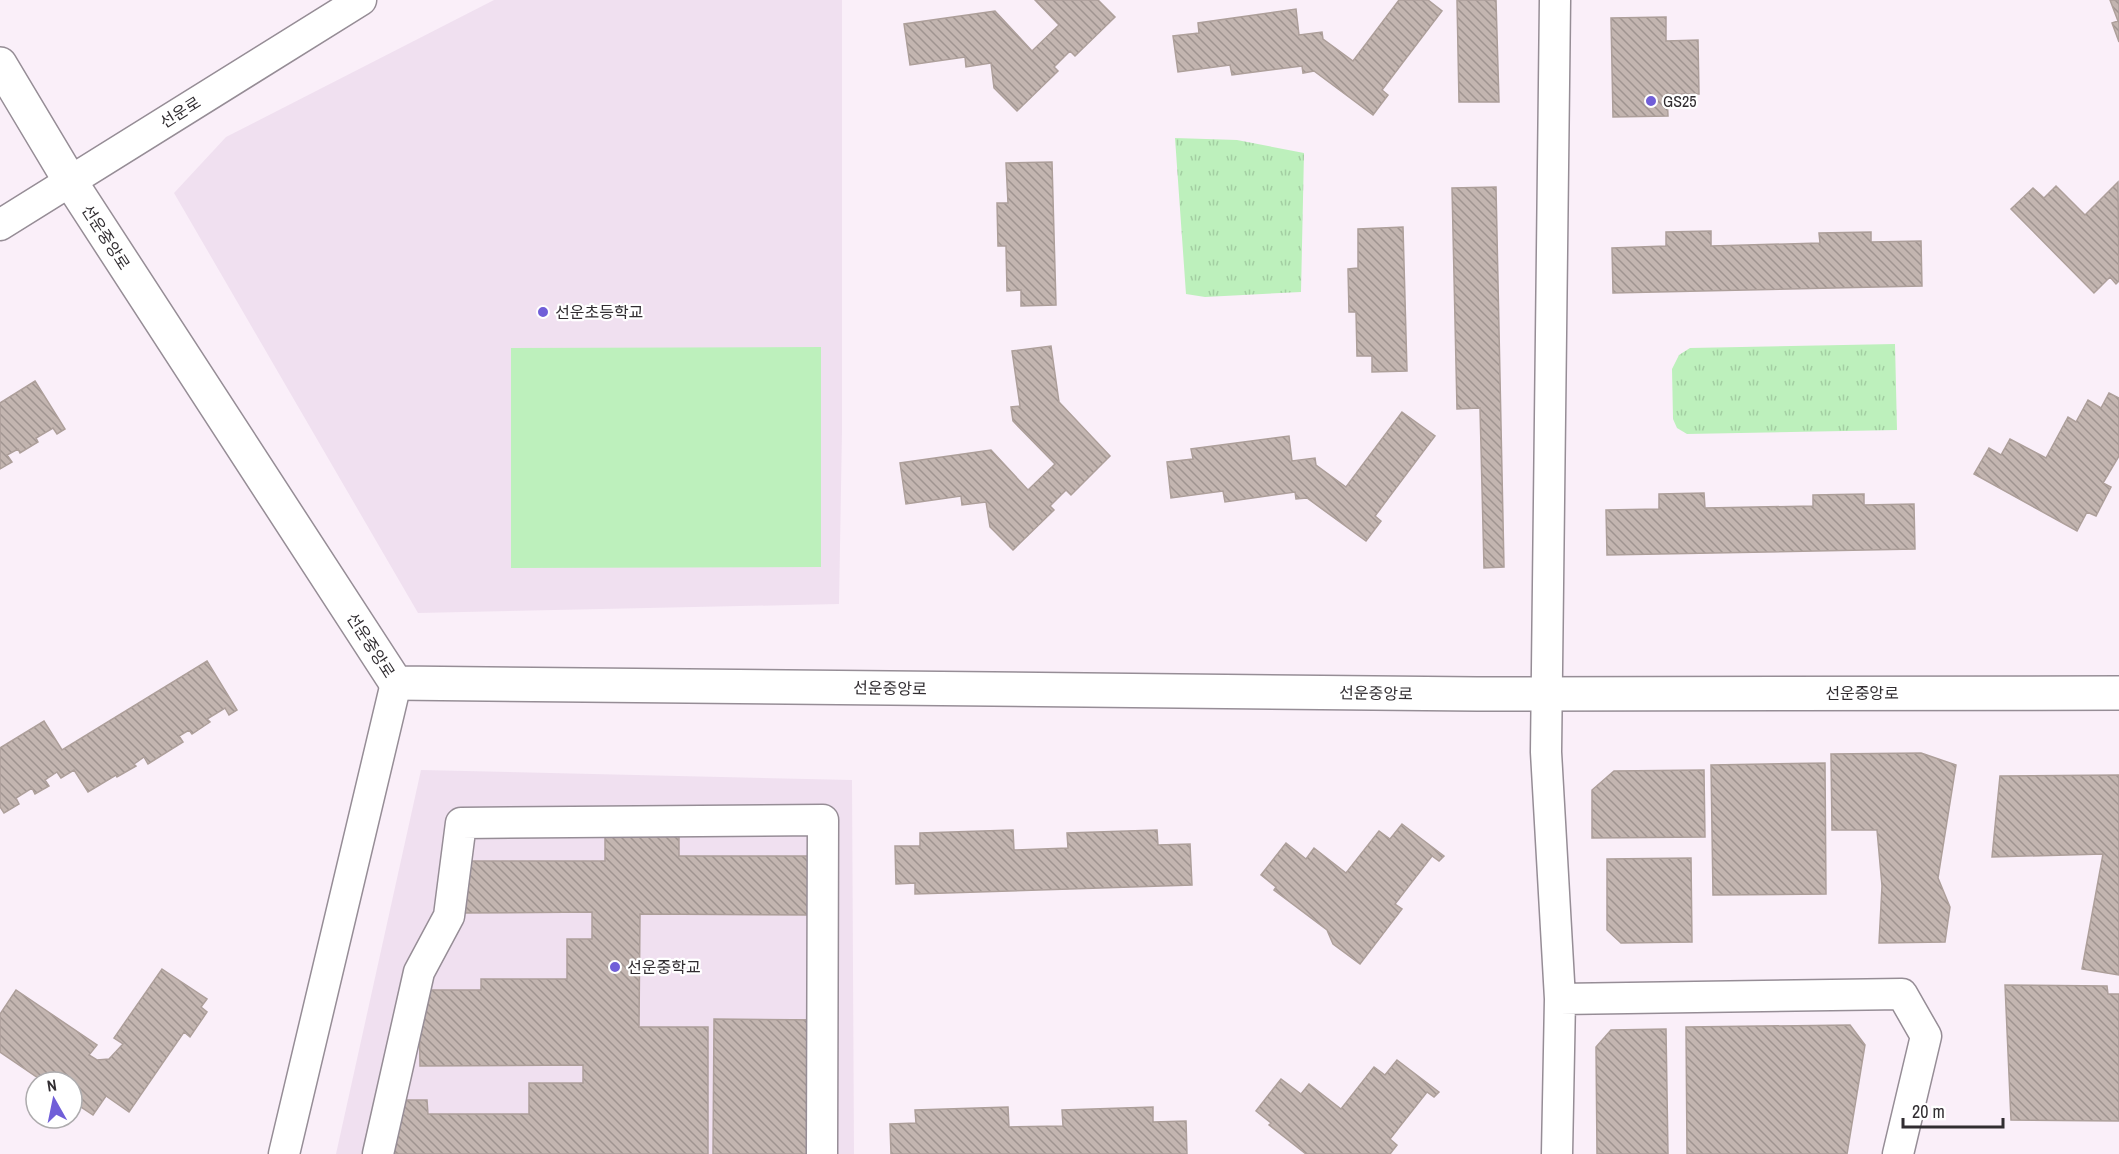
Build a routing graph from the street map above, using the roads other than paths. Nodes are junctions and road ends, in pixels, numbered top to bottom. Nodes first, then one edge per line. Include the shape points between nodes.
1 (361, 0) edge
2 (1556, 0) edge
3 (0, 64) edge
4 (70, 182) junction
5 (0, 225) edge
6 (396, 683) junction
7 (2119, 693) edge
8 (1546, 694) junction
9 (1560, 999) junction
10 (284, 1154) edge
11 (378, 1154) edge
12 (822, 1154) edge
13 (1557, 1154) edge
14 (1898, 1154) edge

1 - 4 street, 선운로
2 - 8 street
3 - 4 street, 선운중앙로
4 - 5 street, 선운로
4 - 6 street, 선운중앙로
6 - 8 street, 선운중앙로
6 - 10 street
7 - 8 street, 선운중앙로
8 - 9 street
9 - 13 street
9 - 14 street via 1902,994 1926,1036
11 - 12 street via 419,972 448,916 461,824 823,820

